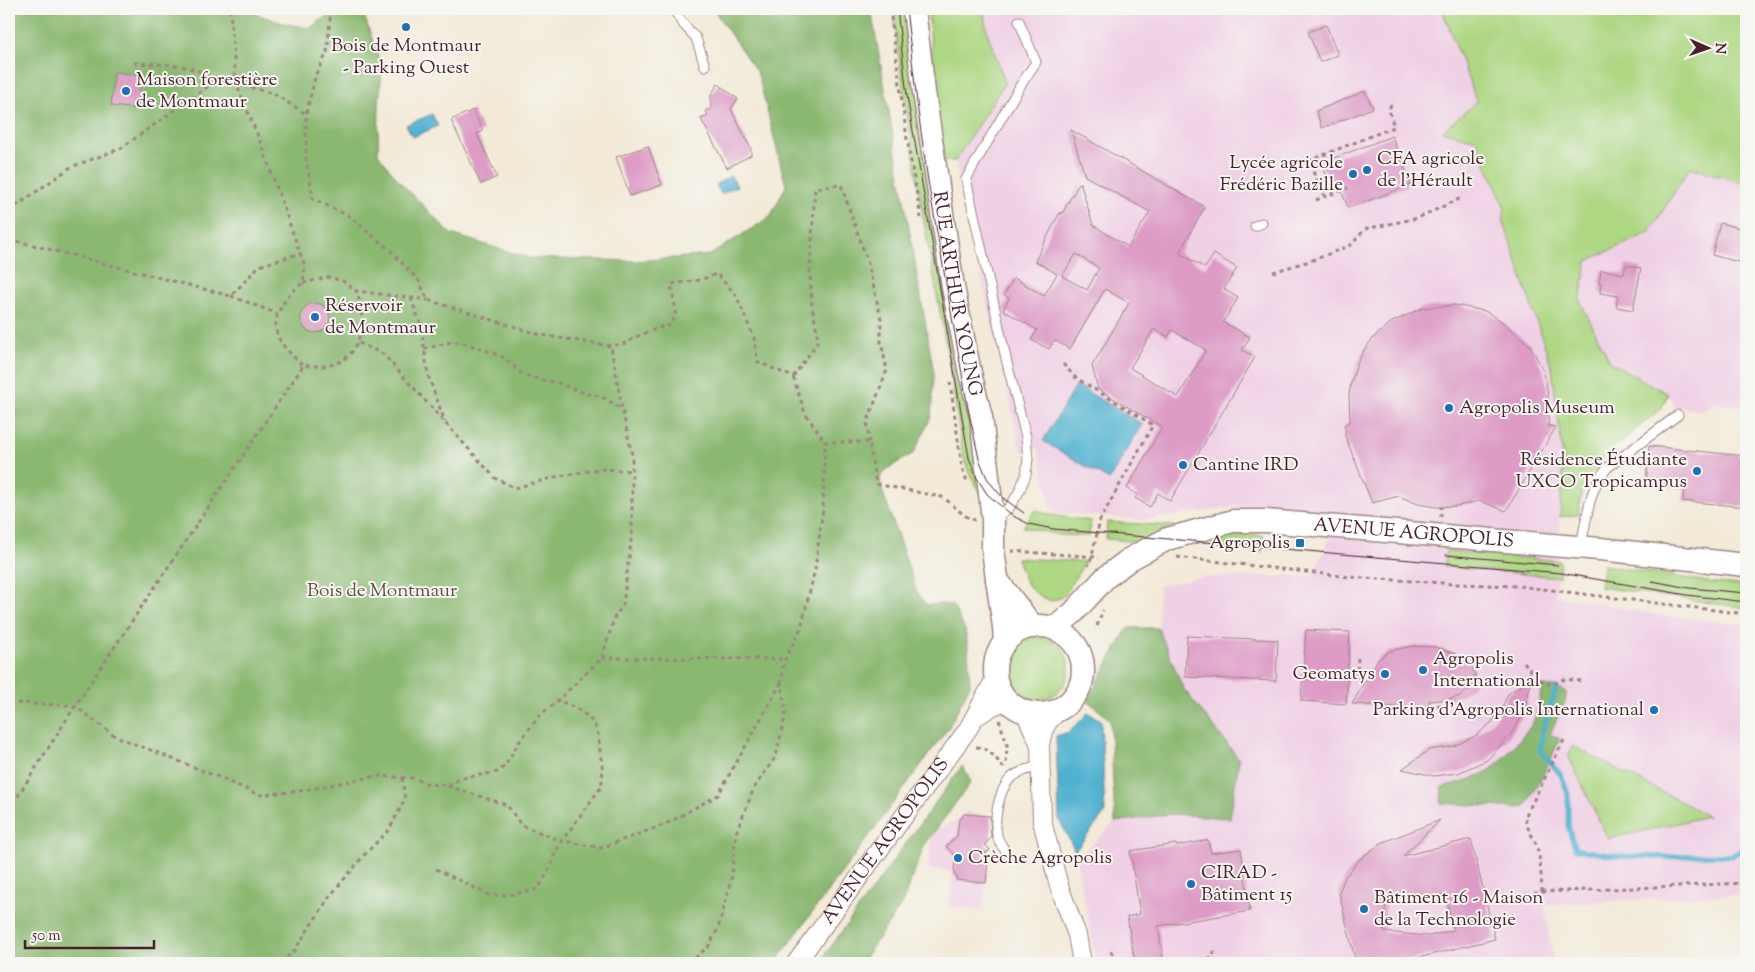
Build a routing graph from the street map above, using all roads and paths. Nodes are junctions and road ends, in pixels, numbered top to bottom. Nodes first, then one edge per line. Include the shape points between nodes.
1 (230, 9) edge
2 (332, 9) edge
3 (673, 9) edge
4 (914, 9) edge
5 (1019, 21) dead end
6 (134, 62) dead end
7 (705, 66) dead end
8 (236, 82) junction
9 (222, 84) junction
10 (1391, 104) dead end
11 (306, 114) junction
12 (1348, 188) dead end
13 (1325, 197) junction
14 (1461, 198) dead end
15 (1316, 200) dead end
16 (9, 211) edge
17 (9, 239) edge
18 (301, 253) junction
19 (1273, 272) dead end
20 (303, 283) junction
21 (356, 291) junction
22 (231, 296) junction
23 (411, 298) junction
24 (428, 300) junction
25 (278, 314) junction
26 (359, 343) junction
27 (611, 346) junction
28 (424, 350) junction
29 (1063, 364) dead end
30 (303, 366) junction
31 (793, 377) junction
32 (622, 408) junction
33 (1678, 415) dead end
34 (446, 425) junction
35 (825, 442) junction
36 (868, 442) junction
37 (632, 471) junction
38 (987, 519) junction
39 (1580, 547) junction
40 (993, 550) junction
41 (1092, 556) junction
42 (1175, 557) dead end
43 (1130, 559) junction
44 (1746, 565) edge
45 (1087, 568) dead end
46 (996, 578) junction
47 (1101, 598) junction
48 (1746, 614) edge
49 (1097, 626) dead end
50 (1032, 627) junction
51 (1055, 628) junction
52 (1005, 643) junction
53 (1081, 657) junction
54 (602, 658) junction
55 (1358, 658) dead end
56 (786, 659) junction
57 (1524, 662) dead end
58 (996, 677) junction
59 (1357, 678) dead end
60 (1582, 681) dead end
61 (782, 683) junction
62 (558, 700) junction
63 (9, 704) edge
64 (75, 706) junction
65 (1429, 706) dead end
66 (1443, 706) dead end
67 (1012, 709) junction
68 (1060, 709) junction
69 (975, 718) junction
70 (1565, 738) dead end
71 (1040, 745) junction
72 (974, 747) dead end
73 (1040, 766) junction
74 (1009, 773) junction
75 (402, 777) junction
76 (448, 785) junction
77 (9, 810) edge
78 (562, 841) junction
79 (1006, 852) dead end
80 (436, 869) dead end
81 (1746, 883) edge
82 (1542, 892) junction
83 (1510, 898) dead end
84 (1216, 946) dead end
85 (1111, 951) dead end
86 (281, 963) edge
87 (689, 963) edge
88 (796, 963) edge
89 (1082, 963) edge
90 (1116, 963) edge
91 (1192, 963) edge

1 - 8 path
2 - 11 path via 327,53 316,74
3 - 7 lane via 696,38
4 - 38 street, RUE ARTHUR YOUNG via 955,296 981,417
5 - 38 lane via 1036,62 966,179 1026,437 1028,459 1026,474 1010,508
6 - 9 path via 195,69 213,76
8 - 9 path
8 - 11 path via 274,94
8 - 18 path
9 - 16 path via 210,85 120,150 71,167
10 - 13 path via 1388,110 1394,127 1308,161
11 - 24 path via 306,158 313,199 349,216 390,250 419,281
12 - 13 path
13 - 15 path
14 - 19 path via 1418,218 1365,229 1351,245
17 - 22 path
18 - 20 path via 305,267
18 - 22 path via 259,266
20 - 21 path via 329,277 343,281
20 - 25 path via 286,298
21 - 23 path
21 - 26 path via 362,321
22 - 25 path
23 - 24 path
23 - 28 path via 421,326
24 - 27 path via 541,335
25 - 30 path via 278,338
26 - 30 path via 345,358 330,365
26 - 34 path via 383,354
27 - 31 path via 671,325 676,310 671,284 717,274 736,295 754,338 758,362
27 - 32 path
28 - 32 path via 460,342 505,358 521,373 533,378 600,396
28 - 34 path via 428,374
29 - 41 path via 1076,378 1152,425 1100,520
30 - 64 path
31 - 35 path via 805,413
31 - 36 path via 816,343 810,271 815,188 841,185 868,263 887,370 867,423
32 - 37 path via 632,455
33 - 39 lane via 1599,476 1589,501
34 - 37 path via 495,478 515,488 599,469
35 - 36 path
35 - 56 path via 823,508 815,569 800,628
36 - 38 path via 876,484 942,497 967,518
37 - 54 path via 632,533 623,605 614,618
38 - 40 street, RUE ARTHUR YOUNG
39 - 43 street, AVENUE AGROPOLIS via 1233,521 1166,539
39 - 44 street, AVENUE AGROPOLIS
40 - 41 path
40 - 46 street, RUE ARTHUR YOUNG
41 - 43 path
41 - 45 path
42 - 48 path via 1350,577 1518,586
43 - 47 street, AVENUE AGROPOLIS via 1105,578
46 - 50 street
46 - 52 street, RUE ARTHUR YOUNG
47 - 49 path
47 - 51 street, AVENUE AGROPOLIS
47 - 53 street, AVENUE AGROPOLIS via 1084,620
50 - 51 street
50 - 52 street via 1014,634
51 - 53 street via 1070,637
52 - 58 street via 997,659
53 - 68 street via 1080,687
54 - 56 path
54 - 62 path
55 - 59 path
56 - 61 path
57 - 60 path via 1536,678 1552,685 1565,679
58 - 67 street
58 - 69 street, AVENUE AGROPOLIS
61 - 78 path via 718,795 666,824 601,848
61 - 87 path via 786,712 776,756 754,788 736,833 730,881 718,929 708,948
62 - 76 path via 540,715 498,772 462,778
62 - 78 path via 581,711 595,726 603,771 601,786
63 - 64 path
64 - 75 path via 115,736 259,795 300,791 376,776
64 - 77 path
65 - 66 path
67 - 68 street via 1040,714
67 - 69 street, AVENUE AGROPOLIS via 991,707
67 - 71 street
67 - 74 path via 998,717 1007,744
68 - 71 street via 1048,722
69 - 88 street, AVENUE AGROPOLIS
70 - 82 path via 1525,817 1536,844
71 - 73 street
72 - 74 path via 990,752
73 - 74 lane
73 - 89 street via 1042,822 1059,886 1077,935
74 - 79 lane via 997,815 998,838
75 - 76 path
75 - 86 path via 405,799 389,830 330,896 294,951
76 - 78 path via 507,805 521,825
78 - 80 path via 535,890 489,895
81 - 82 path
82 - 83 path
84 - 91 path via 1212,958
85 - 90 path

